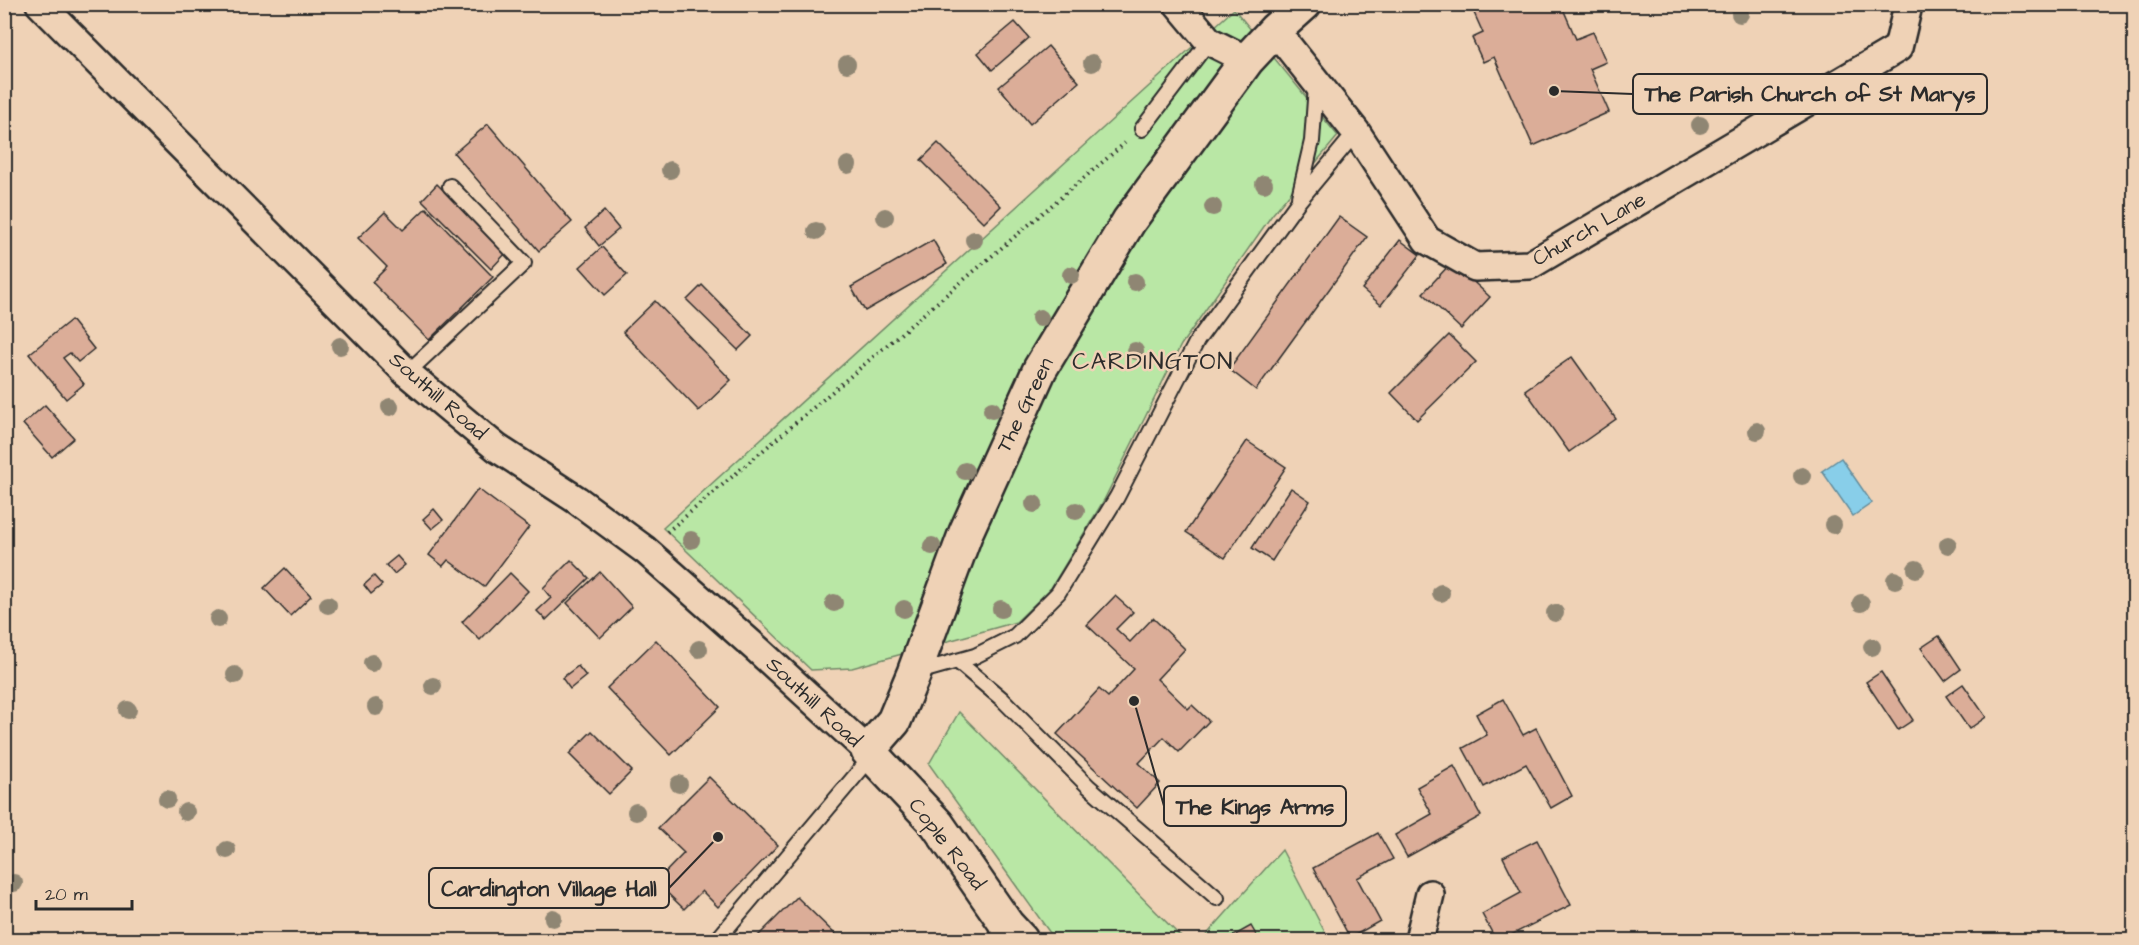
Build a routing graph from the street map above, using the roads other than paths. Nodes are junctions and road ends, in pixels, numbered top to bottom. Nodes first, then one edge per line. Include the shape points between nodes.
1 (39, 4) edge
2 (1178, 4) edge
3 (1304, 4) edge
4 (1905, 4) edge
5 (1275, 30) junction
6 (1209, 41) junction
7 (1247, 60) junction
8 (1317, 82) junction
9 (1142, 129) road end
10 (1356, 132) junction
11 (450, 186) dead end
12 (1298, 202) junction
13 (408, 373) junction
14 (957, 661) junction
15 (914, 673) junction
16 (870, 754) junction
17 (1430, 894) dead end
18 (1217, 898) dead end
19 (717, 940) edge
20 (1021, 940) edge
21 (1419, 940) edge

1 - 13 street, Southill Road
2 - 6 street
3 - 5 street, The Green
4 - 10 street, Church Lane via 1898,48 1530,265 1476,267 1427,240
5 - 7 street, The Green
5 - 8 street, Church Lane
6 - 7 street
6 - 9 lane
7 - 15 street, The Green via 1129,221 1040,369 966,532
8 - 10 street, Church Lane
8 - 12 lane via 1312,141
10 - 12 lane
11 - 13 lane via 524,263
12 - 14 lane via 1197,341 1117,497 1058,593 1015,636
13 - 16 street, Southill Road via 497,448 645,550
14 - 15 lane
14 - 18 lane via 1002,699 1088,786
15 - 16 street, The Green via 894,721
16 - 19 lane
16 - 20 street, Cople Road via 937,824
17 - 21 street

